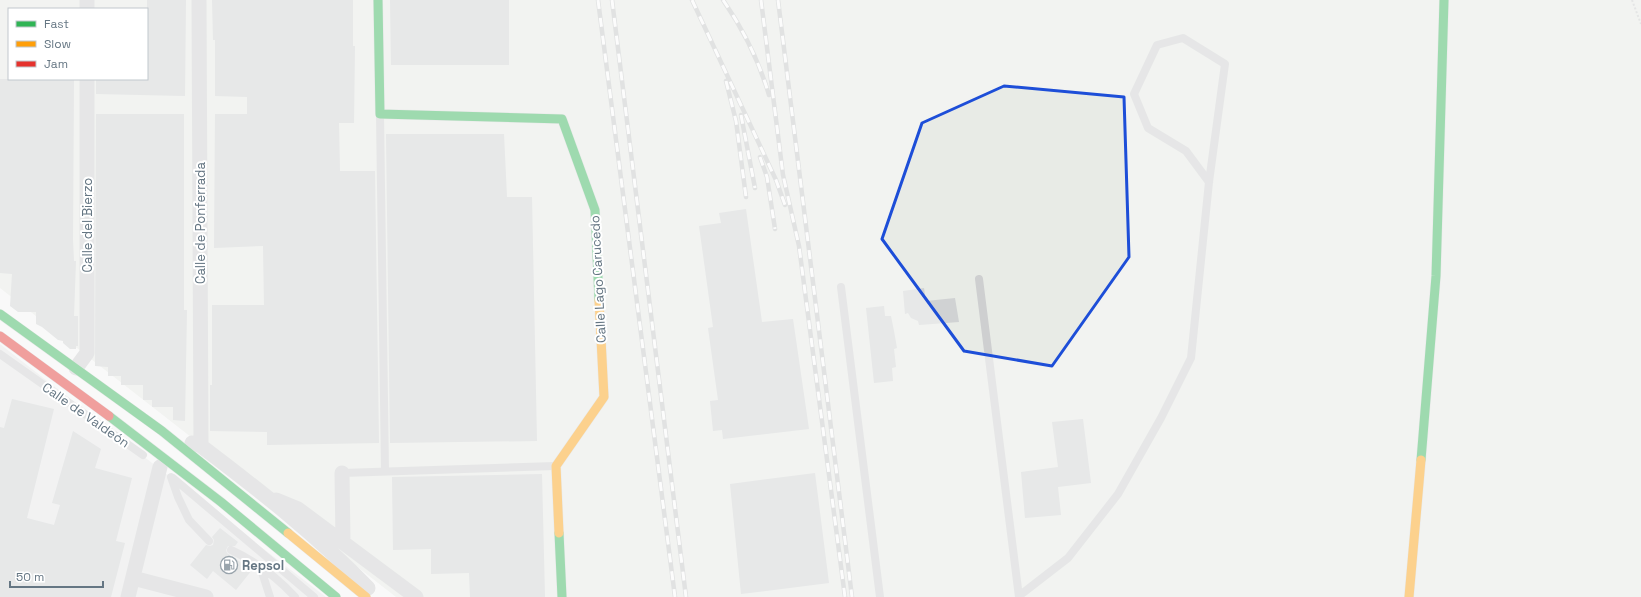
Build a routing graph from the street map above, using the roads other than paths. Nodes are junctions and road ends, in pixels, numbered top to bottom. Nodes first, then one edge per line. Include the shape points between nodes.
1 (199, 0) edge
2 (378, 0) edge
3 (1444, 0) edge
4 (87, 80) edge
5 (380, 114) junction
6 (1209, 182) junction
7 (978, 279) dead end
8 (841, 287) dead end
9 (0, 314) edge
10 (0, 336) edge
11 (0, 354) edge
12 (76, 368) junction
13 (162, 431) junction
14 (201, 446) junction
15 (158, 466) junction
16 (556, 466) junction
17 (385, 471) junction
18 (342, 472) joint
19 (265, 496) junction
20 (209, 541) dead end
21 (343, 542) junction
22 (231, 550) dead end
23 (260, 565) junction
24 (133, 578) junction
25 (128, 597) edge
26 (206, 597) edge
27 (270, 597) edge
28 (295, 597) edge
29 (314, 597) edge
30 (336, 597) edge
31 (366, 597) edge
32 (377, 597) edge
33 (416, 597) edge
34 (562, 597) edge
35 (880, 597) edge
36 (1019, 597) edge
37 (1409, 597) edge

1 - 14 street, Calle de Ponferrada
2 - 5 main road
3 - 37 main road via 1436,276
4 - 12 street, Calle del Bierzo via 87,353
5 - 16 main road, Calle Lago Carucedo via 562,119 595,210 604,397
5 - 17 lane
6 - 6 lane via 1225,64 1183,38 1157,45 1134,94 1148,128 1186,151
6 - 36 lane via 1191,358 1118,494 1068,558
7 - 36 lane
8 - 35 lane
9 - 12 main road
10 - 30 main road via 221,502
11 - 15 lane, Calle de Valdeón
12 - 13 main road
13 - 14 street
13 - 31 main road
14 - 19 street
15 - 20 lane via 189,520
15 - 24 street
15 - 29 lane, Calle de Valdeón
16 - 17 lane
16 - 34 main road
17 - 18 lane
18 - 21 street
19 - 21 street via 298,508
19 - 32 street via 341,560
21 - 33 street
22 - 23 lane
23 - 27 lane
23 - 28 lane via 284,584
24 - 25 street
24 - 26 street

